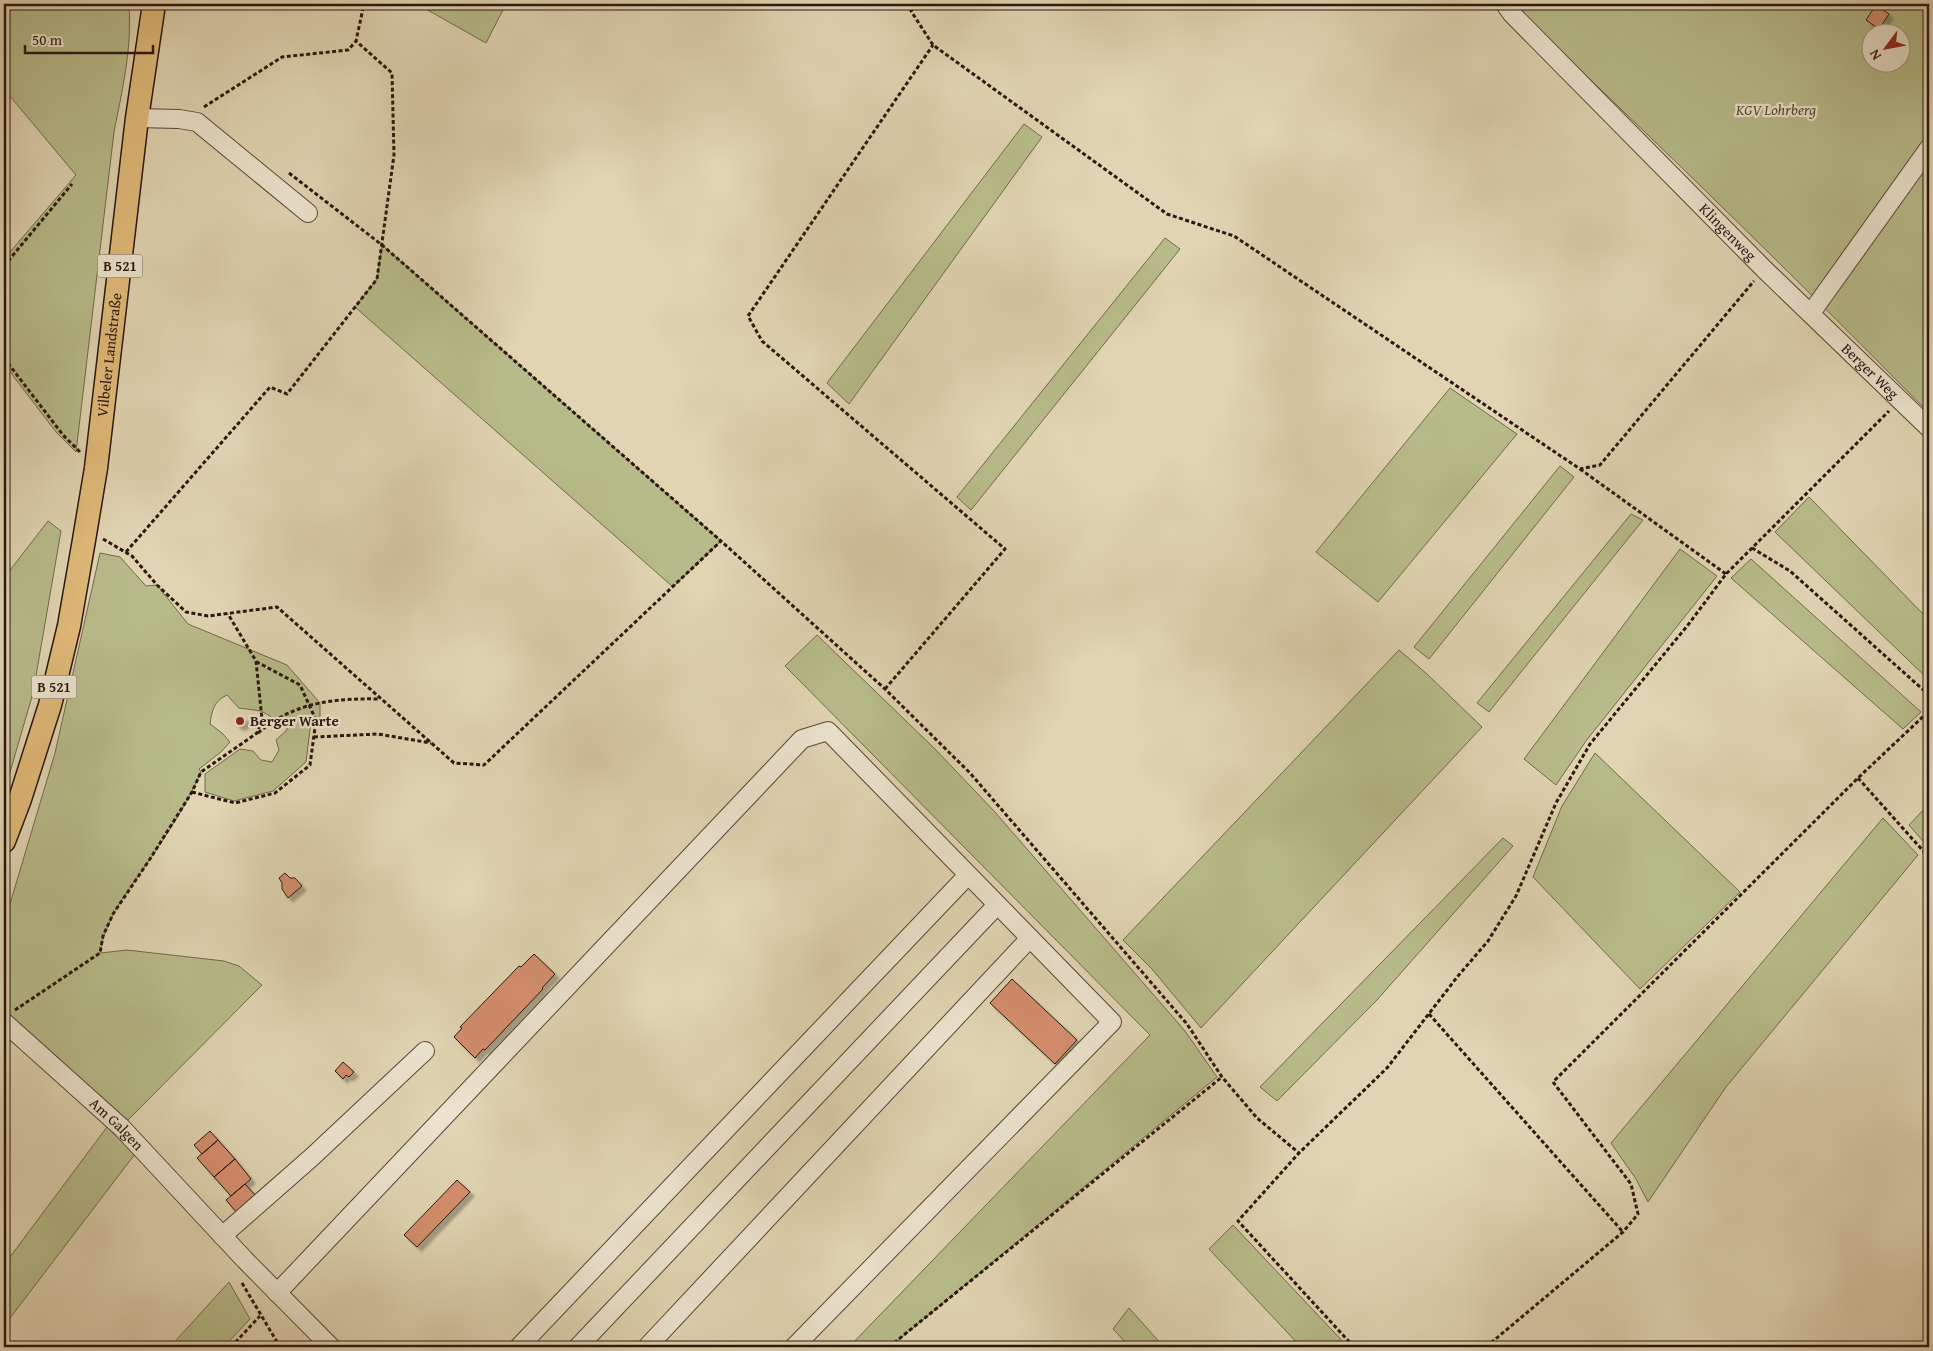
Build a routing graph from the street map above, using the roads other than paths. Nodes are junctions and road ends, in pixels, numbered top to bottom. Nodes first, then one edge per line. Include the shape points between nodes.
1 (154, 4) edge
2 (1505, 4) edge
3 (137, 118) junction
4 (1929, 148) edge
5 (308, 213) dead end
6 (1811, 313) junction
7 (1929, 428) edge
8 (4, 841) edge
9 (968, 875) junction
10 (997, 905) junction
11 (1030, 938) junction
12 (8, 1017) edge
13 (425, 1051) dead end
14 (222, 1236) junction
15 (277, 1293) junction
16 (331, 1347) edge
17 (519, 1347) edge
18 (578, 1347) edge
19 (647, 1347) edge
20 (794, 1347) edge

1 - 3 main road, Vilbeler Landstraße / B 521
2 - 6 street, Klingenweg
3 - 5 street via 197,122
3 - 8 main road, Vilbeler Landstraße / B 521 via 96,468 69,626 40,739
4 - 6 street
6 - 7 street, Berger Weg
9 - 10 street
9 - 15 street via 828,731 802,739
9 - 17 street
10 - 11 street
10 - 18 street
11 - 19 street
11 - 20 street via 1112,1022
12 - 14 street, Am Galgen via 121,1127
13 - 14 street
14 - 15 street, Am Galgen
15 - 16 street, Am Galgen

